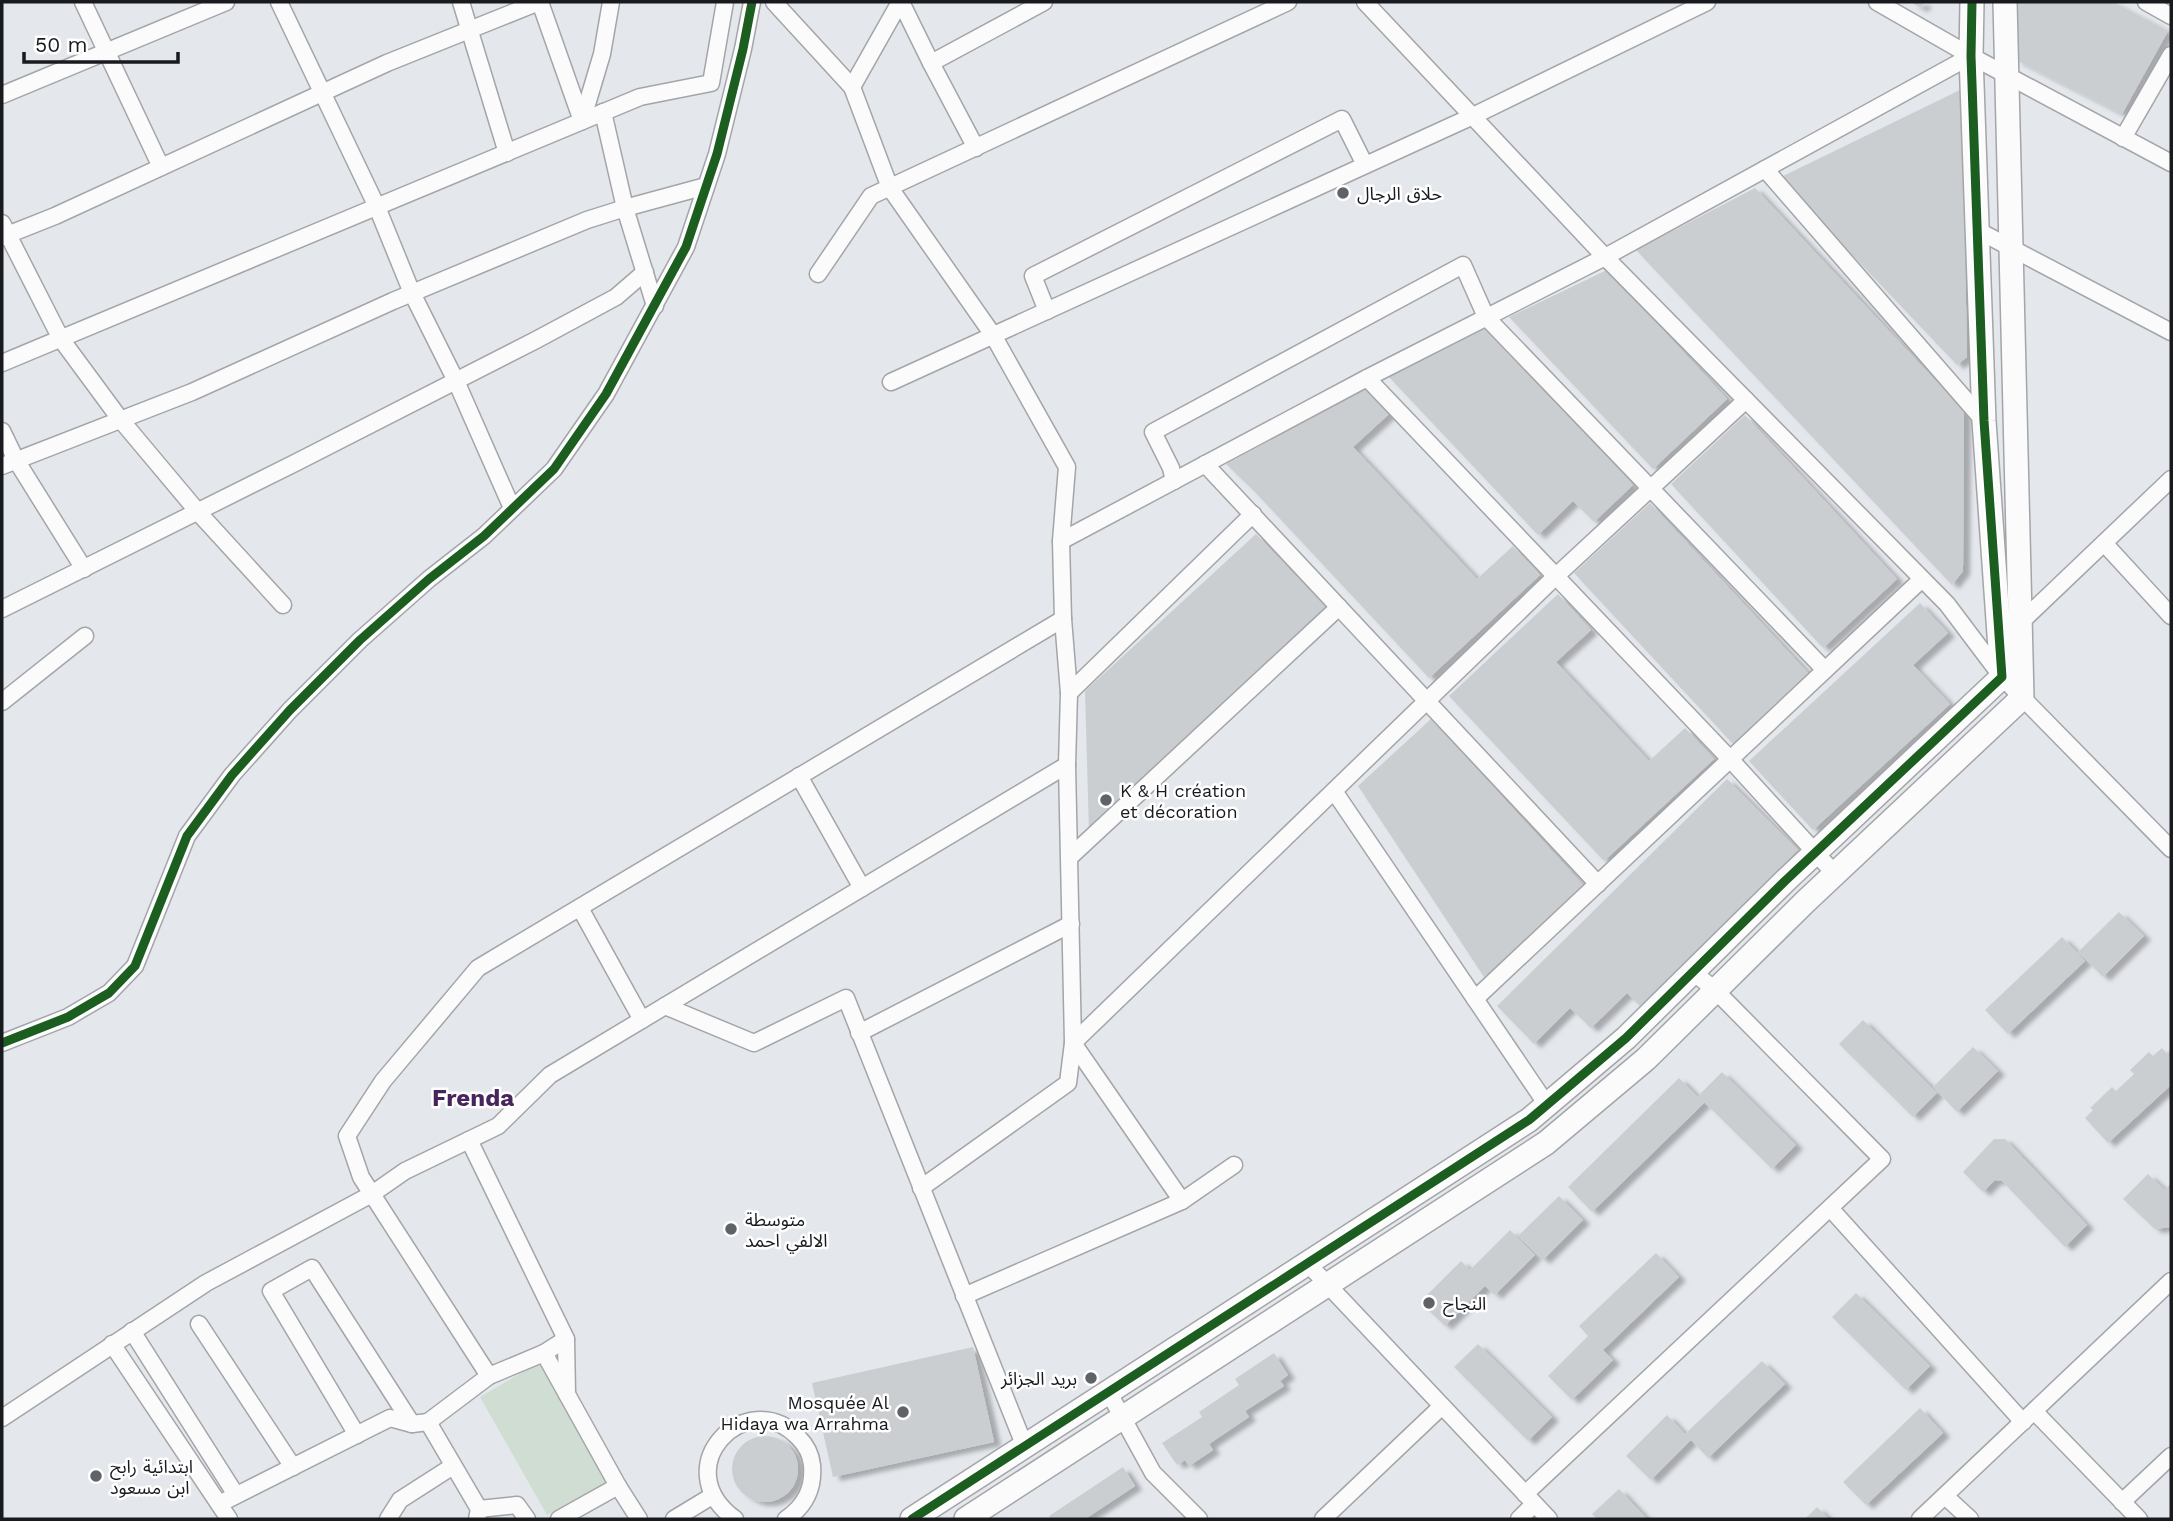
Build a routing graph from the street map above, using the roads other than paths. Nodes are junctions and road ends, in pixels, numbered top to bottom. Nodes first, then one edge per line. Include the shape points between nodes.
1 (83, 2) edge
2 (226, 2) edge
3 (279, 2) edge
4 (461, 2) edge
5 (540, 2) edge
6 (611, 2) edge
7 (725, 2) edge
8 (752, 2) edge
9 (774, 2) edge
10 (900, 2) edge
11 (1044, 2) edge
12 (1288, 2) edge
13 (1365, 2) edge
14 (1707, 2) edge
15 (1877, 2) edge
16 (1972, 2) edge
17 (2005, 2) edge
18 (2146, 2) edge
19 (2171, 16) edge
20 (469, 30) junction
21 (107, 52) junction
22 (2171, 55) edge
23 (1971, 56) junction
24 (932, 62) junction
25 (2006, 75) junction
26 (852, 87) junction
27 (321, 93) junction
28 (2, 95) edge
29 (603, 112) junction
30 (1473, 116) junction
31 (582, 121) junction
32 (2123, 138) junction
33 (976, 148) junction
34 (507, 152) junction
35 (2171, 163) edge
36 (1365, 165) junction
37 (162, 167) junction
38 (1765, 169) junction
39 (706, 187) junction
40 (890, 188) junction
41 (377, 207) junction
42 (625, 208) junction
43 (1977, 230) junction
44 (4, 232) edge
45 (2010, 249) junction
46 (1605, 257) junction
47 (645, 272) junction
48 (818, 274) dead end
49 (412, 293) junction
50 (655, 306) junction
51 (1047, 311) junction
52 (1486, 317) junction
53 (2171, 332) edge
54 (993, 335) junction
55 (61, 339) junction
56 (2, 363) edge
57 (1367, 378) junction
58 (456, 381) junction
59 (891, 382) dead end
60 (1746, 400) junction
61 (120, 419) junction
62 (1984, 421) junction
63 (2, 431) edge
64 (9, 463) edge
65 (1205, 464) junction
66 (1174, 481) junction
67 (1651, 488) junction
68 (2168, 488) edge
69 (512, 508) junction
70 (198, 512) junction
71 (1253, 514) junction
72 (1061, 541) junction
73 (2104, 543) junction
74 (84, 569) junction
75 (1556, 576) junction
76 (1922, 579) junction
77 (283, 604) dead end
78 (1339, 607) junction
79 (2, 609) edge
80 (2171, 616) edge
81 (1063, 619) junction
82 (2020, 623) junction
83 (85, 636) dead end
84 (1825, 670) junction
85 (2002, 677) junction
86 (1069, 692) junction
87 (2022, 698) junction
88 (1427, 701) junction
89 (2, 702) edge
90 (1730, 759) junction
91 (1067, 765) junction
92 (799, 776) junction
93 (1334, 791) junction
94 (2164, 831) edge
95 (2171, 849) edge
96 (1814, 853) junction
97 (1070, 857) junction
98 (1835, 874) junction
99 (1598, 884) junction
100 (862, 888) junction
101 (580, 908) junction
102 (1071, 924) junction
103 (1693, 972) junction
104 (1715, 990) junction
105 (1475, 999) junction
106 (665, 1006) junction
107 (642, 1020) junction
108 (859, 1032) junction
109 (2, 1043) edge
110 (1073, 1043) junction
111 (1546, 1105) junction
112 (469, 1140) junction
113 (1234, 1165) dead end
114 (921, 1188) junction
115 (372, 1194) junction
116 (1181, 1201) junction
117 (1829, 1208) junction
118 (1308, 1264) junction
119 (2171, 1281) edge
120 (1328, 1286) junction
121 (964, 1296) junction
122 (199, 1324) dead end
123 (132, 1331) junction
124 (566, 1339) junction
125 (112, 1344) junction
126 (544, 1353) junction
127 (489, 1376) junction
128 (1109, 1393) junction
129 (567, 1394) junction
130 (1442, 1406) junction
131 (2029, 1416) junction
132 (2, 1418) edge
133 (1122, 1419) junction
134 (420, 1423) junction
135 (357, 1435) junction
136 (1025, 1447) junction
137 (2171, 1456) edge
138 (453, 1466) junction
139 (292, 1467) junction
140 (618, 1486) junction
141 (236, 1495) junction
142 (712, 1496) junction
143 (1945, 1496) junction
144 (1530, 1499) junction
145 (2122, 1502) junction
146 (219, 1504) junction
147 (478, 1514) edge
148 (229, 1519) edge
149 (387, 1519) edge
150 (527, 1519) edge
151 (559, 1519) edge
152 (639, 1519) edge
153 (674, 1519) edge
154 (735, 1519) edge
155 (787, 1519) edge
156 (912, 1519) edge
157 (966, 1519) edge
158 (1199, 1519) edge
159 (1323, 1519) edge
160 (1519, 1519) edge
161 (1549, 1519) edge
162 (1920, 1519) edge
163 (1970, 1519) edge
164 (2138, 1519) edge

1 - 21 street
2 - 21 street
3 - 27 street
4 - 20 street
5 - 20 street
5 - 31 street
6 - 31 street via 602,54
7 - 29 street via 711,83 640,97
8 - 39 street
9 - 26 street
10 - 24 street
10 - 26 street
11 - 24 street
12 - 33 street
13 - 30 street
14 - 30 street
15 - 23 street
16 - 23 street
17 - 25 street
18 - 19 street
20 - 27 street
20 - 34 street
21 - 28 street
21 - 37 street
22 - 32 street
23 - 25 street
23 - 38 street
23 - 43 street
24 - 33 street
25 - 32 street
25 - 45 street
26 - 40 street
27 - 37 street
27 - 41 street
29 - 31 street
29 - 42 street
30 - 36 street
30 - 46 street
31 - 34 street
32 - 35 street
33 - 40 street
34 - 41 street
36 - 51 street
36 - 51 street via 1342,119 1033,276
37 - 44 street
38 - 46 street
38 - 62 street
39 - 42 street
39 - 50 street via 686,247
40 - 48 street via 871,196
40 - 54 street
41 - 49 street
41 - 55 street
42 - 47 street
42 - 49 street
43 - 45 street
43 - 62 street
44 - 55 street
45 - 53 street
45 - 82 street
46 - 52 street
46 - 60 street
47 - 50 street
47 - 58 street via 616,296
49 - 58 street
49 - 61 street via 192,392
50 - 69 street via 606,394 554,469
51 - 54 street
52 - 57 street
52 - 66 street via 1464,265 1153,432
52 - 67 street
54 - 59 street
54 - 72 street via 1067,467
55 - 56 street
55 - 61 street
57 - 65 street
57 - 75 street
58 - 69 street
58 - 70 street
60 - 67 street
60 - 76 street
61 - 64 street
61 - 70 street
62 - 85 street
63 - 64 street
64 - 74 street
65 - 66 street
65 - 71 street
66 - 72 street
67 - 75 street
67 - 84 street
68 - 73 street
69 - 109 street via 360,640 232,775 187,836 135,966 109,993 68,1017
70 - 74 street
70 - 77 street
71 - 78 street
71 - 86 street
72 - 81 street
73 - 80 street
73 - 82 street
74 - 79 street
75 - 88 street
75 - 90 street
76 - 84 street
76 - 85 street via 1947,604
78 - 88 street
78 - 97 street
81 - 86 street
81 - 92 street
82 - 87 street
83 - 89 street
84 - 90 street
85 - 87 street
85 - 96 street
86 - 91 street
87 - 94 street
87 - 98 street
88 - 93 street
88 - 99 street
90 - 96 street
90 - 99 street
91 - 97 street
91 - 100 street
92 - 100 street
92 - 101 street
93 - 105 street
93 - 110 street
94 - 95 street
96 - 98 street
96 - 103 street
97 - 102 street
98 - 104 street
99 - 105 street
100 - 106 street
101 - 107 street
101 - 115 street via 478,968 383,1081 347,1136 360,1177
102 - 108 street
102 - 110 street
103 - 104 street
103 - 111 street via 1626,1038
104 - 117 street via 1882,1159
104 - 120 street via 1646,1059 1546,1143
105 - 111 street
106 - 107 street
106 - 108 street via 754,1043 846,998
107 - 112 street via 550,1075 498,1126
108 - 114 street
110 - 114 street via 1068,1083
110 - 116 street
111 - 118 street
112 - 115 street via 405,1171
112 - 124 street
113 - 116 street
114 - 121 street
115 - 123 street via 206,1283
115 - 127 street
116 - 121 street
117 - 131 street
117 - 144 street
118 - 120 street
118 - 128 street
119 - 131 street
120 - 130 street
120 - 133 street
121 - 136 street
122 - 139 street
123 - 125 street
123 - 141 street
124 - 126 street
124 - 129 street
125 - 132 street
125 - 146 street
126 - 127 street
126 - 129 street
127 - 134 street
128 - 133 street
128 - 136 street
129 - 140 street
130 - 144 street
130 - 159 street
131 - 143 street
131 - 145 street
133 - 157 street
133 - 158 street via 1153,1473
134 - 135 street via 390,1418
134 - 135 street via 312,1268 271,1291
134 - 138 street
135 - 139 street
136 - 156 street
137 - 145 street
138 - 147 street
138 - 149 street via 400,1500
139 - 141 street
140 - 151 street
140 - 152 street
141 - 146 street
142 - 153 street
142 - 154 street
142 - 155 street via 709,1462 715,1445 742,1423 776,1423 804,1443 813,1476 810,1493
143 - 162 street
143 - 163 street
144 - 160 street
144 - 161 street
145 - 164 street
146 - 148 street
147 - 150 street via 517,1505

